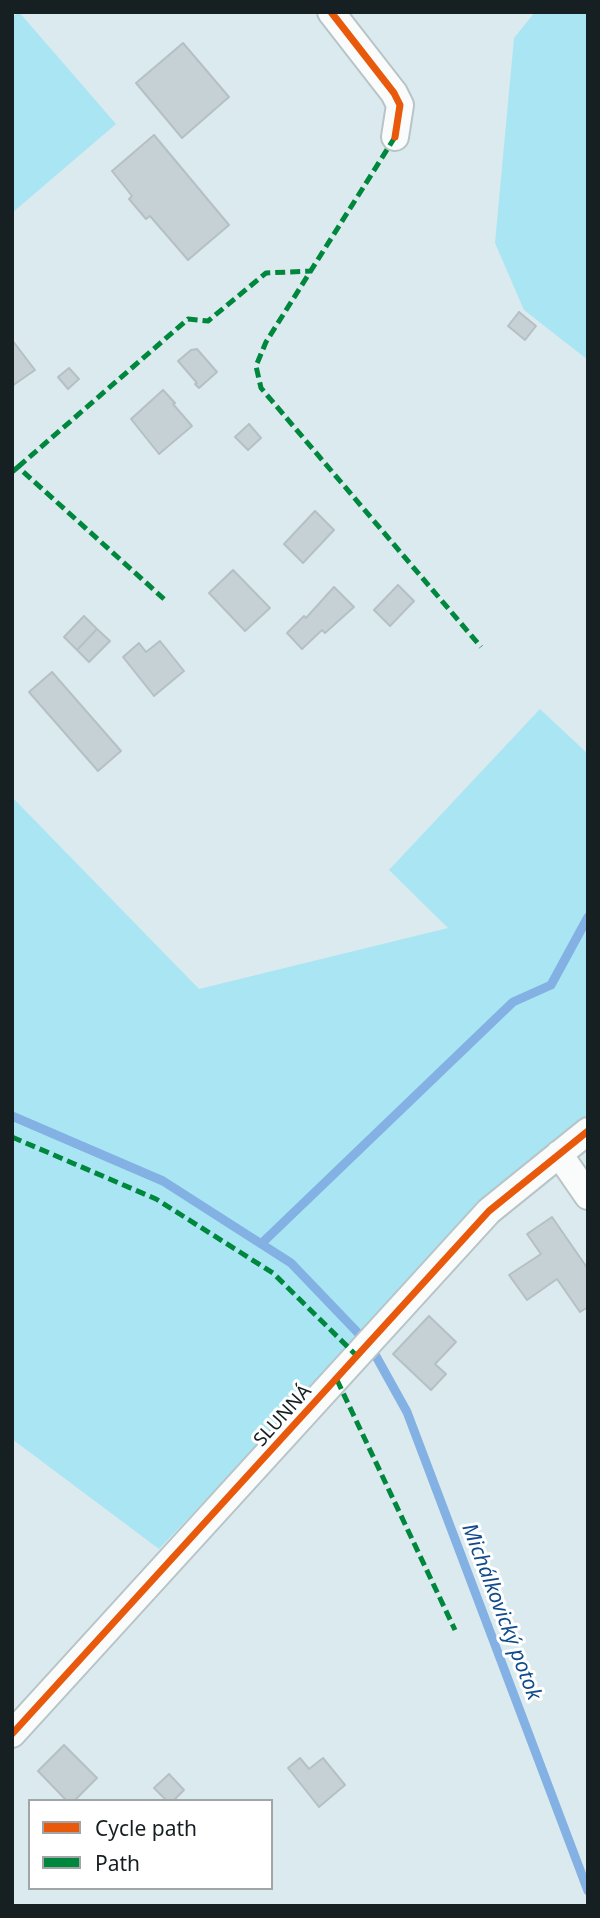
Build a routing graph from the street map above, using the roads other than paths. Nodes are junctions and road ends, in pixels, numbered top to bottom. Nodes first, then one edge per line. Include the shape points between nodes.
1 (331, 12) edge
2 (395, 137) dead end
3 (588, 1131) edge
4 (559, 1154) junction
5 (588, 1196) edge
6 (12, 1734) edge

1 - 2 street via 394,93 400,105
3 - 4 street, SLUNNÁ
4 - 5 street
4 - 6 street, SLUNNÁ via 489,1212

